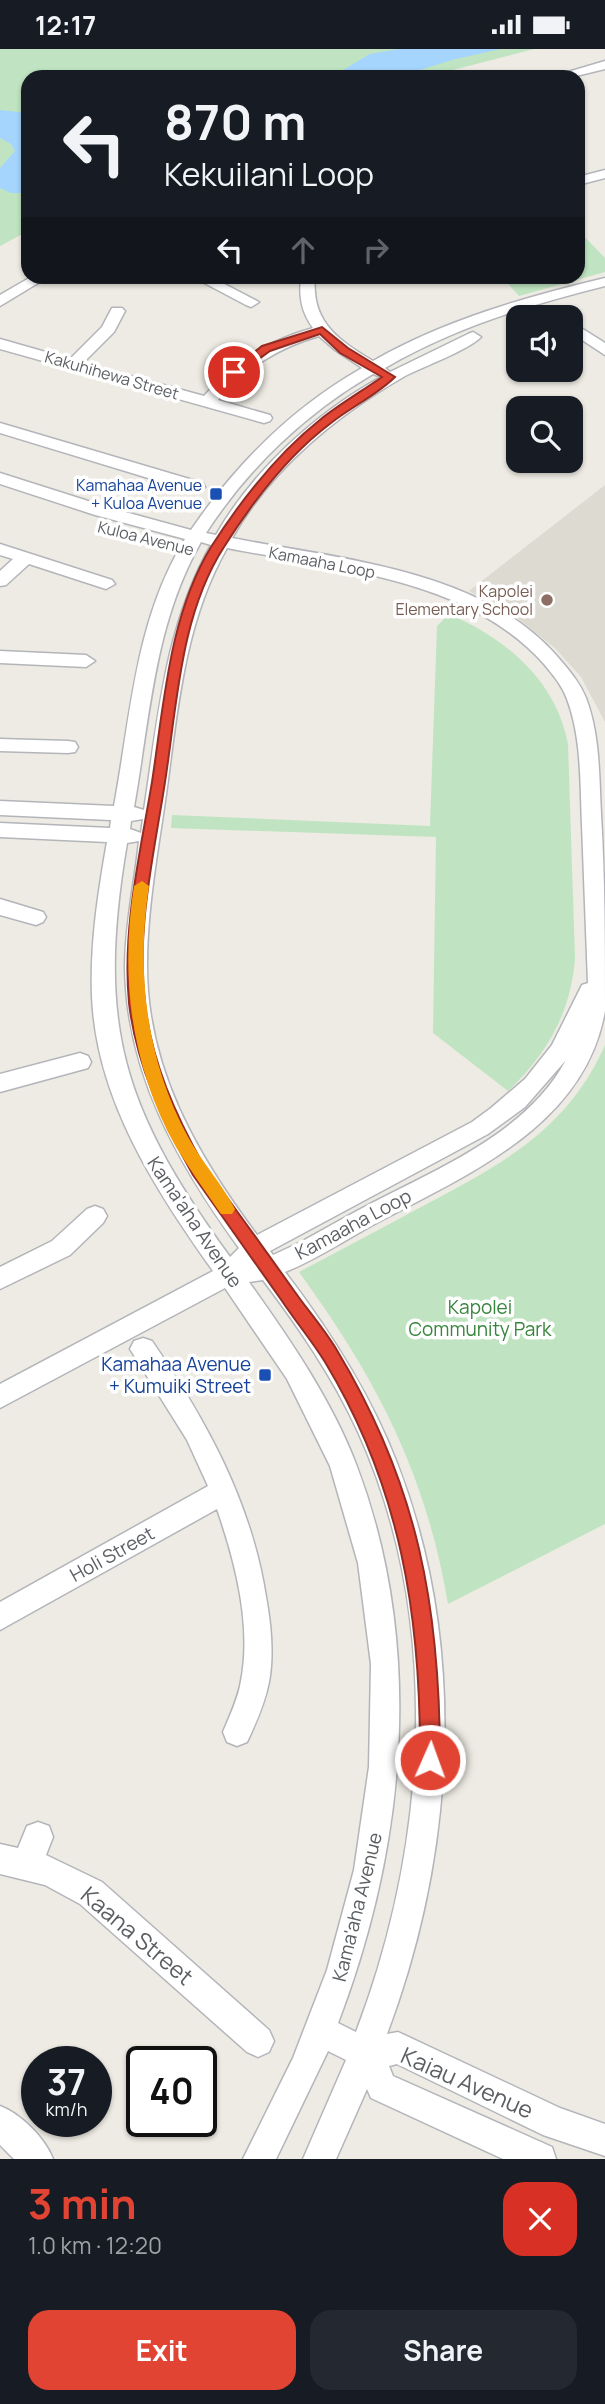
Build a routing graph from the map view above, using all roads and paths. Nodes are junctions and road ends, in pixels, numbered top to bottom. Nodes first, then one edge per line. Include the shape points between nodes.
1 (599, 67) edge
2 (605, 78) edge
3 (605, 174) edge
4 (585, 179) edge
5 (605, 282) edge
6 (29, 284) edge
7 (214, 284) edge
8 (307, 284) edge
9 (605, 295) edge
10 (0, 301) edge
11 (251, 302) dead end
12 (568, 305) edge
13 (117, 311) dead end
14 (506, 324) edge
15 (322, 330) junction
16 (583, 334) edge
17 (0, 344) edge
18 (605, 350) edge
19 (73, 364) junction
20 (372, 367) junction
21 (390, 377) junction
22 (208, 402) junction
23 (264, 418) dead end
24 (7, 431) edge
25 (0, 447) edge
26 (0, 478) edge
27 (198, 487) dead end
28 (0, 494) edge
29 (192, 543) junction
30 (217, 548) junction
31 (0, 549) edge
32 (25, 558) junction
33 (0, 581) edge
34 (106, 584) dead end
35 (0, 657) edge
36 (86, 661) dead end
37 (0, 745) edge
38 (68, 747) dead end
39 (0, 808) edge
40 (122, 813) junction
41 (153, 814) junction
42 (0, 831) edge
43 (118, 836) junction
44 (150, 837) junction
45 (0, 907) edge
46 (36, 917) dead end
47 (80, 1062) dead end
48 (0, 1083) edge
49 (95, 1216) dead end
50 (262, 1258) junction
51 (229, 1275) junction
52 (0, 1279) edge
53 (143, 1349) dead end
54 (0, 1397) edge
55 (224, 1491) junction
56 (0, 1617) edge
57 (237, 1732) dead end
58 (22, 1853) edge
59 (321, 2031) junction
60 (258, 2041) dead end
61 (367, 2054) junction
62 (0, 2122) edge
63 (605, 2140) edge
64 (37, 2159) edge
65 (259, 2159) edge
66 (319, 2159) edge
67 (540, 2159) edge

1 - 2 street
3 - 4 street
5 - 20 street, Kama'aha Avenue via 509,306
6 - 10 street
7 - 11 street
8 - 15 street via 307,304
9 - 12 street
13 - 19 street via 109,329
14 - 21 street, Kama'aha Avenue
15 - 20 street via 344,351
15 - 22 street via 257,354
16 - 18 street
17 - 19 street, Kakuhihewa Street
19 - 22 street, Kakuhihewa Street
20 - 21 street
20 - 29 street, Kama'aha Avenue via 324,398 266,447
21 - 30 street, Kama'aha Avenue via 344,406 288,454
22 - 23 street, Kakuhihewa Street
24 - 25 street
24 - 27 street
26 - 29 street, Kuloa Avenue
28 - 29 street, Kuloa Avenue via 118,533
29 - 30 street, Kuloa Avenue
29 - 40 street, Kama'aha Avenue via 168,590 153,638
30 - 41 street, Kama'aha Avenue via 195,593 181,640
30 - 50 street, Kamaaha Loop via 396,589 488,624 545,670 579,712 589,760 600,985 596,1019 580,1058 555,1095 527,1124 473,1161
31 - 32 street
32 - 33 street
32 - 34 street
35 - 36 street
37 - 38 street
39 - 40 street
40 - 41 street
40 - 43 street, Kama'aha Avenue
41 - 44 street, Kama'aha Avenue
42 - 43 street
43 - 44 street
43 - 51 street, Kama'aha Avenue via 101,948 103,1005 114,1064 149,1155
44 - 50 street, Kama'aha Avenue via 134,947 137,1001 148,1057 188,1152
45 - 46 street
47 - 48 street
49 - 52 street via 61,1248
50 - 51 street, Kamaaha Loop
50 - 61 street, Kama'aha Avenue via 331,1356 370,1428 408,1539 427,1639 431,1735 423,1837 402,1944
51 - 54 street, Kamaaha Loop
51 - 59 street, Kama'aha Avenue via 296,1373 332,1441 360,1517 382,1631 386,1733 377,1829 356,1929
53 - 55 street via 193,1425
55 - 56 street, Holi Street
55 - 57 street via 245,1564 257,1654 252,1695
58 - 60 street, Kaana Street via 91,1893
59 - 61 street
59 - 65 street, Kama'aha Avenue
61 - 63 street, Kaiau Avenue via 398,2048 555,2123
61 - 66 street, Kama'aha Avenue
61 - 67 street, Kaiau Avenue via 382,2087
62 - 64 street

